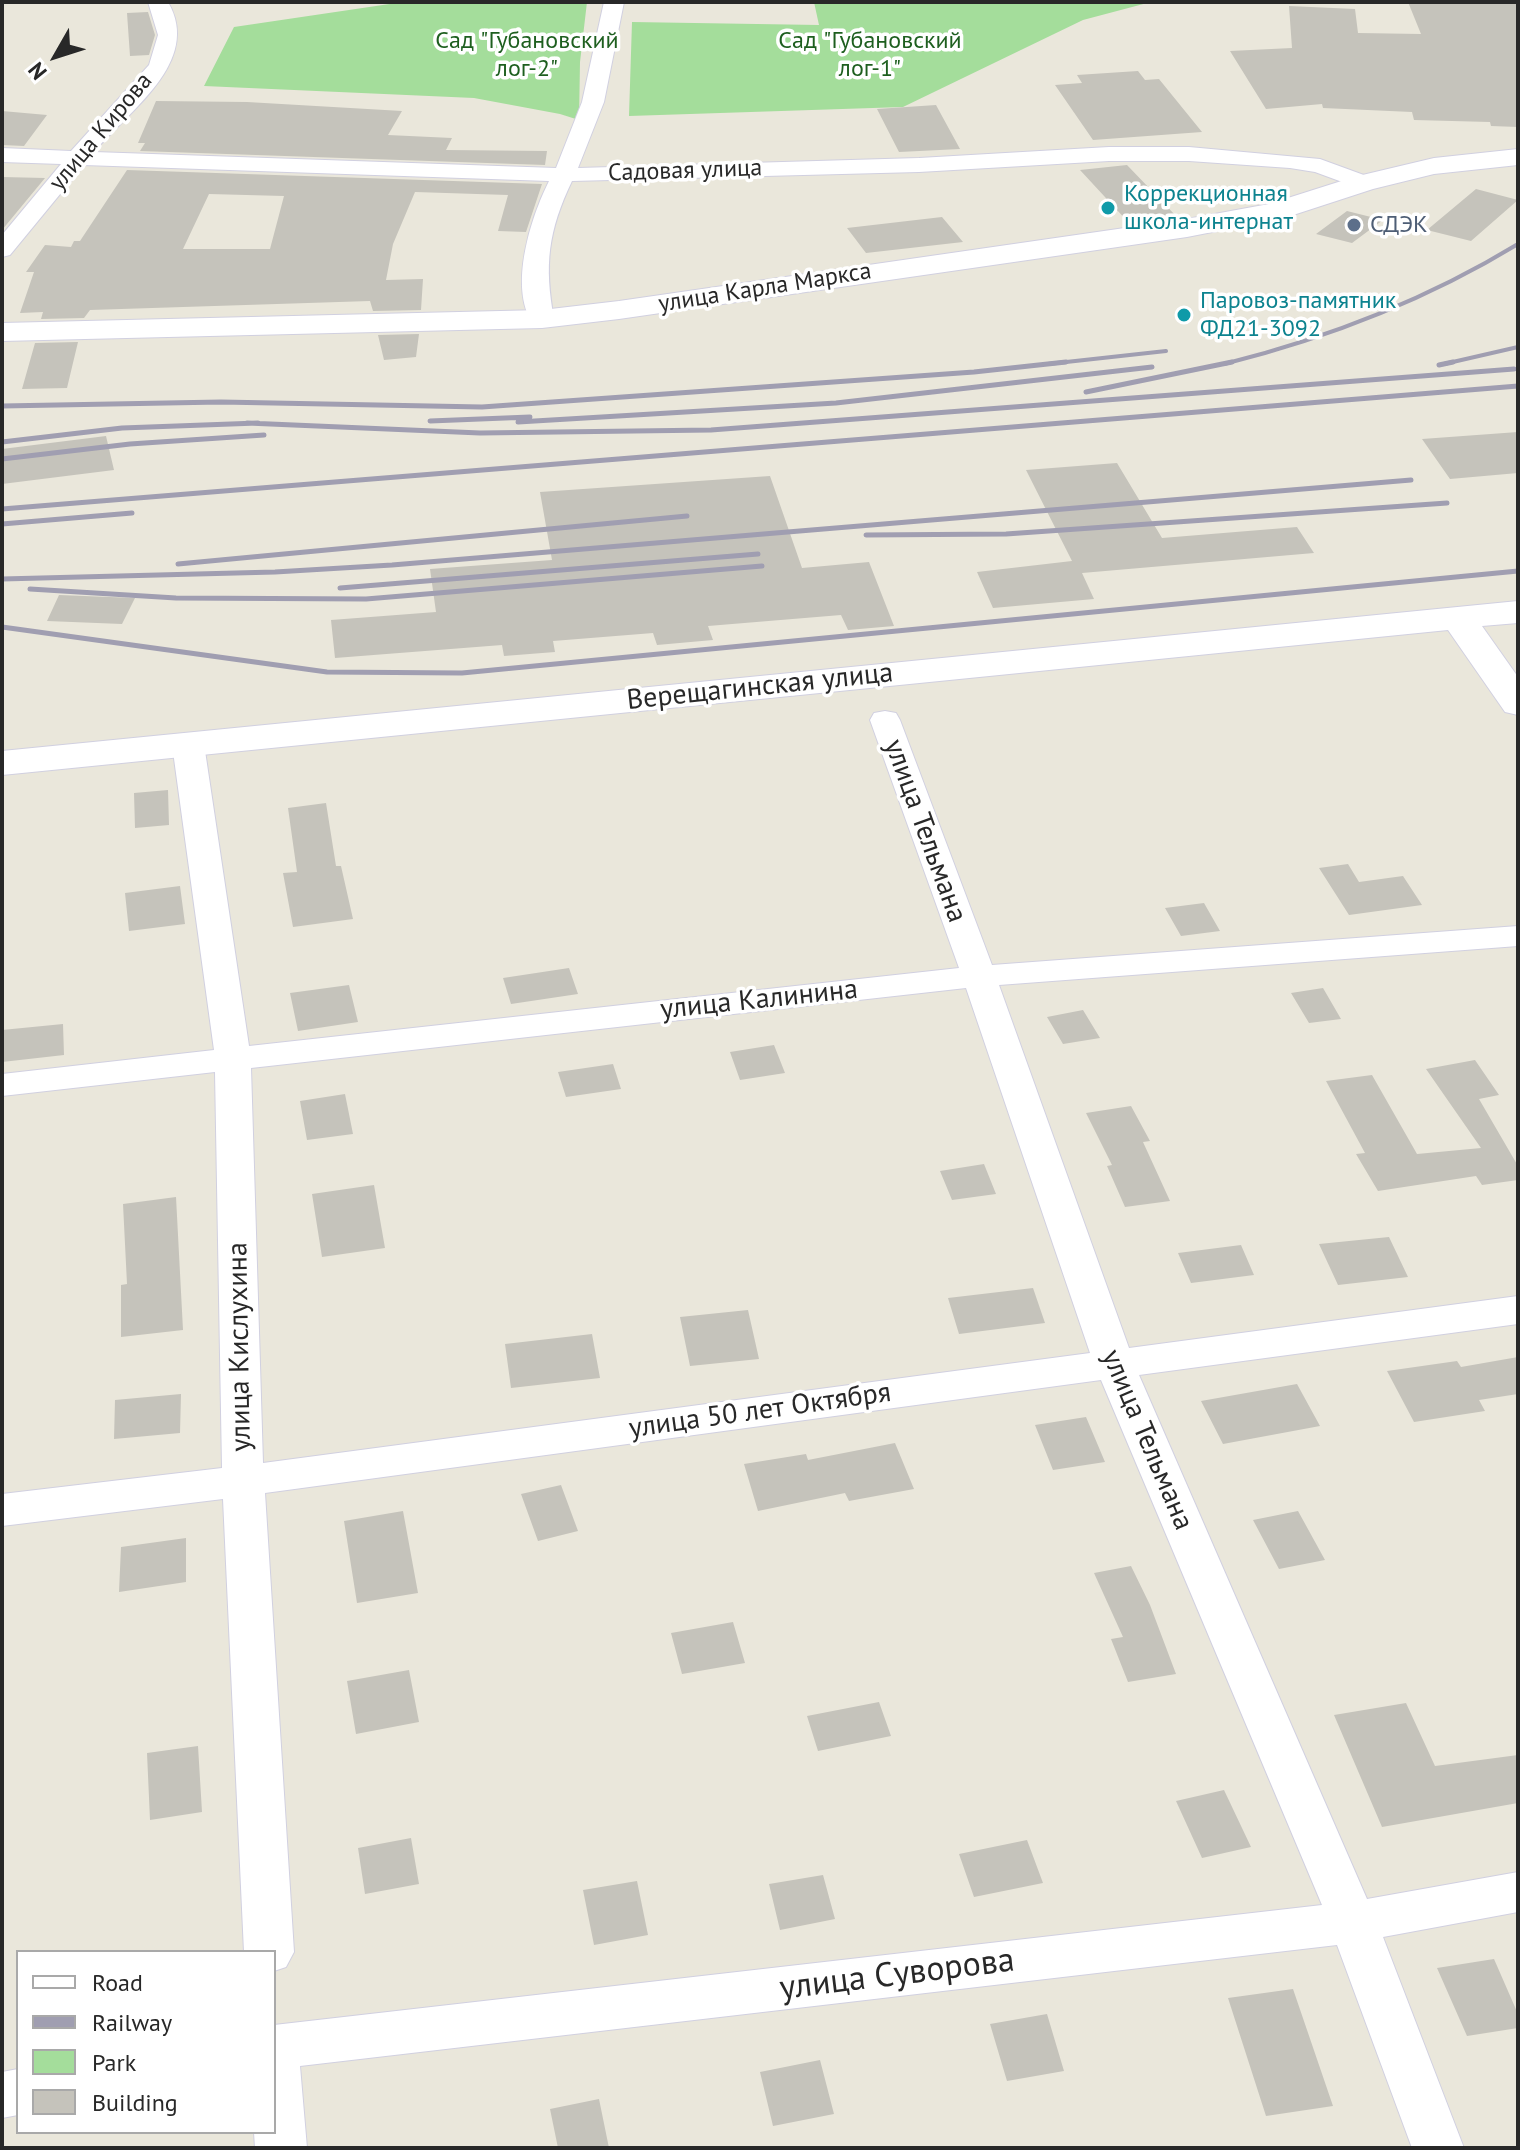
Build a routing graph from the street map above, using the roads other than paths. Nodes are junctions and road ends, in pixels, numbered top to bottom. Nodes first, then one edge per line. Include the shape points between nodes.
1 (158, 2) edge
2 (614, 2) edge
3 (2, 155) edge
4 (1518, 157) edge
5 (79, 158) junction
6 (561, 175) junction
7 (1364, 183) junction
8 (2, 250) edge
9 (542, 319) junction
10 (2, 332) edge
11 (1518, 612) edge
12 (1458, 618) junction
13 (1518, 704) edge
14 (885, 720) dead end
15 (188, 744) junction
16 (2, 763) edge
17 (1518, 936) edge
18 (979, 976) junction
19 (233, 1057) junction
20 (2, 1085) edge
21 (1518, 1310) edge
22 (1114, 1363) junction
23 (243, 1481) junction
24 (2, 1510) edge
25 (1518, 1892) edge
26 (1353, 1922) junction
27 (269, 1950) edge
28 (276, 2050) edge
29 (276, 2078) edge
30 (281, 2148) edge
31 (1438, 2148) edge

1 - 5 street, улица Кирова via 168,30 165,55
2 - 6 street via 590,114
3 - 5 street, Садовая улица
4 - 7 main road, улица Карла Маркса via 1434,166
5 - 6 street, Садовая улица
5 - 8 street, улица Кирова
6 - 7 street, Садовая улица via 1151,153 1290,161
6 - 9 street via 536,238 534,270
7 - 9 main road, улица Карла Маркса via 1274,212 1187,228
9 - 10 main road, улица Карла Маркса
11 - 12 main road, Верещагинская улица
12 - 13 main road
12 - 15 main road, Верещагинская улица
14 - 18 street, улица Тельмана
15 - 16 main road, Верещагинская улица
15 - 19 street, улица Кислухина
17 - 18 street, улица Калинина
18 - 19 street, улица Калинина
18 - 22 street, улица Тельмана
19 - 20 street, улица Калинина
19 - 23 street, улица Кислухина
21 - 22 street, улица 50 лет Октября
22 - 23 street, улица 50 лет Октября
22 - 26 street, улица Тельмана
23 - 24 street, улица 50 лет Октября
23 - 27 street, улица Кислухина
25 - 26 street, улица Суворова
26 - 28 street, улица Суворова
26 - 31 street, улица Тельмана
29 - 30 street

